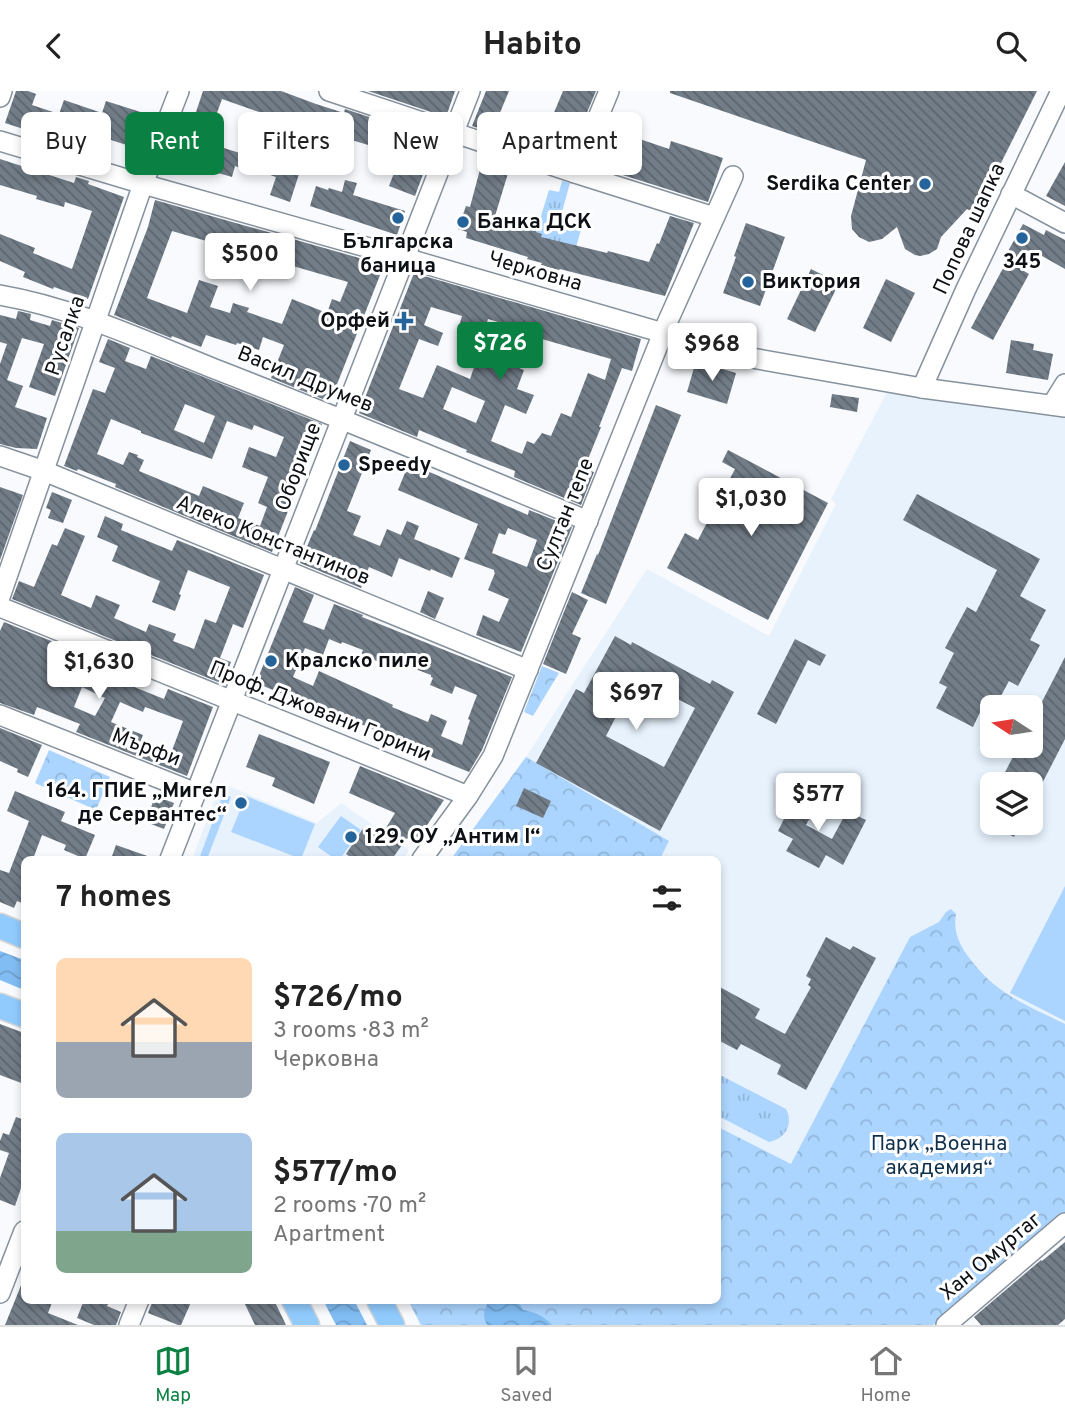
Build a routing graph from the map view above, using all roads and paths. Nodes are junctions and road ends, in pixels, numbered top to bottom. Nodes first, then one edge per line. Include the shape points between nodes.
1 (2, 91) edge
2 (179, 91) edge
3 (470, 91) edge
4 (609, 91) edge
5 (1061, 91) edge
6 (336, 92) edge
7 (0, 97) edge
8 (394, 112) edge
9 (462, 112) edge
10 (600, 112) edge
11 (0, 141) edge
12 (438, 175) edge
13 (581, 175) edge
14 (733, 176) dead end
15 (143, 184) junction
16 (1011, 194) junction
17 (714, 217) junction
18 (1065, 223) edge
19 (405, 258) junction
20 (0, 295) edge
21 (95, 322) junction
22 (663, 333) junction
23 (1065, 384) edge
24 (922, 388) junction
25 (1059, 406) edge
26 (342, 419) junction
27 (0, 456) edge
28 (44, 471) junction
29 (588, 521) junction
30 (283, 571) junction
31 (0, 597) edge
32 (0, 607) edge
33 (528, 670) junction
34 (232, 701) junction
35 (0, 715) edge
36 (197, 793) junction
37 (468, 796) junction
38 (171, 856) edge
39 (424, 856) edge
40 (0, 926) edge
41 (21, 935) edge
42 (0, 1006) edge
43 (21, 1014) edge
44 (1065, 1223) edge
45 (21, 1239) edge
46 (0, 1293) edge
47 (137, 1304) edge
48 (296, 1304) edge
49 (381, 1304) edge
50 (129, 1325) edge
51 (307, 1325) edge
52 (392, 1325) edge
53 (946, 1325) edge

1 - 7 street
2 - 15 street, Русалка
3 - 9 street, Оборище
4 - 10 street
5 - 16 street, Попова шапка
6 - 8 street
11 - 15 street, Черковна
12 - 19 street, Оборище
13 - 17 street
14 - 17 street, Султан тепе
15 - 19 street, Черковна
15 - 21 street, Русалка
16 - 18 street
16 - 24 street, Попова шапка
17 - 22 street, Султан тепе
19 - 22 street, Черковна
19 - 26 street, Оборище
20 - 21 street, Васил Друмев
21 - 26 street, Васил Друмев
21 - 28 street, Русалка
22 - 24 street, Черковна via 746,357
22 - 29 street, Султан тепе
23 - 25 street
24 - 25 street, Черковна
26 - 29 street, Васил Друмев
26 - 30 street, Оборище
27 - 28 street, Алеко Константинов
28 - 30 street, Алеко Константинов
28 - 31 street, Русалка
29 - 33 street, Султан тепе
30 - 33 street, Алеко Константинов
30 - 34 street, Оборище
32 - 34 street, Проф. Джовани Горини
33 - 37 street, Султан тепе via 493,757
34 - 36 street, Оборище
34 - 37 street, Проф. Джовани Горини
35 - 36 street, Мърфи
36 - 38 street, Оборище
37 - 39 street, Султан тепе
40 - 41 main road
42 - 43 main road
44 - 53 street, Хан Омуртаг
45 - 46 street
47 - 50 street
48 - 51 main road
49 - 52 main road

